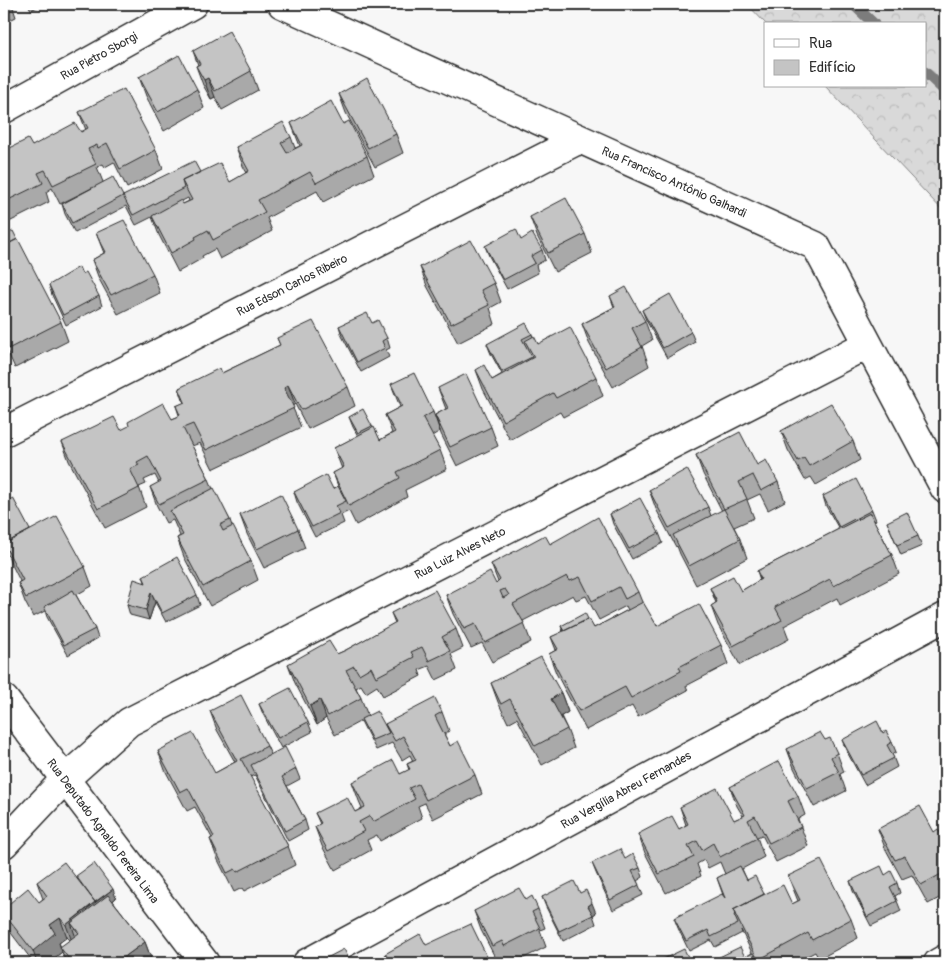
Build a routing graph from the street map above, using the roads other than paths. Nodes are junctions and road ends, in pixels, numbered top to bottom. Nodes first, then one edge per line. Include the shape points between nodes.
1 (194, 4) edge
2 (282, 4) edge
3 (4, 109) edge
4 (580, 139) junction
5 (868, 344) junction
6 (4, 432) edge
7 (945, 489) edge
8 (945, 617) edge
9 (4, 699) edge
10 (64, 780) junction
11 (4, 844) edge
12 (945, 959) edge
13 (204, 963) edge
14 (307, 963) edge
15 (938, 963) edge

1 - 3 street, Rua Pietro Sborgi
2 - 4 street, Rua Francisco Antônio Galhardi
4 - 5 street, Rua Francisco Antônio Galhardi via 816,246
4 - 6 street, Rua Edson Carlos Ribeiro
5 - 7 street, Rua Francisco Antônio Galhardi
5 - 10 street, Rua Luiz Alves Neto via 129,722
8 - 14 street, Rua Vergília Abreu Fernandes
9 - 10 street, Rua Deputado Agnaldo Pereira Lima
10 - 11 street, Rua Luiz Alves Neto
10 - 13 street, Rua Deputado Agnaldo Pereira Lima
12 - 15 street

